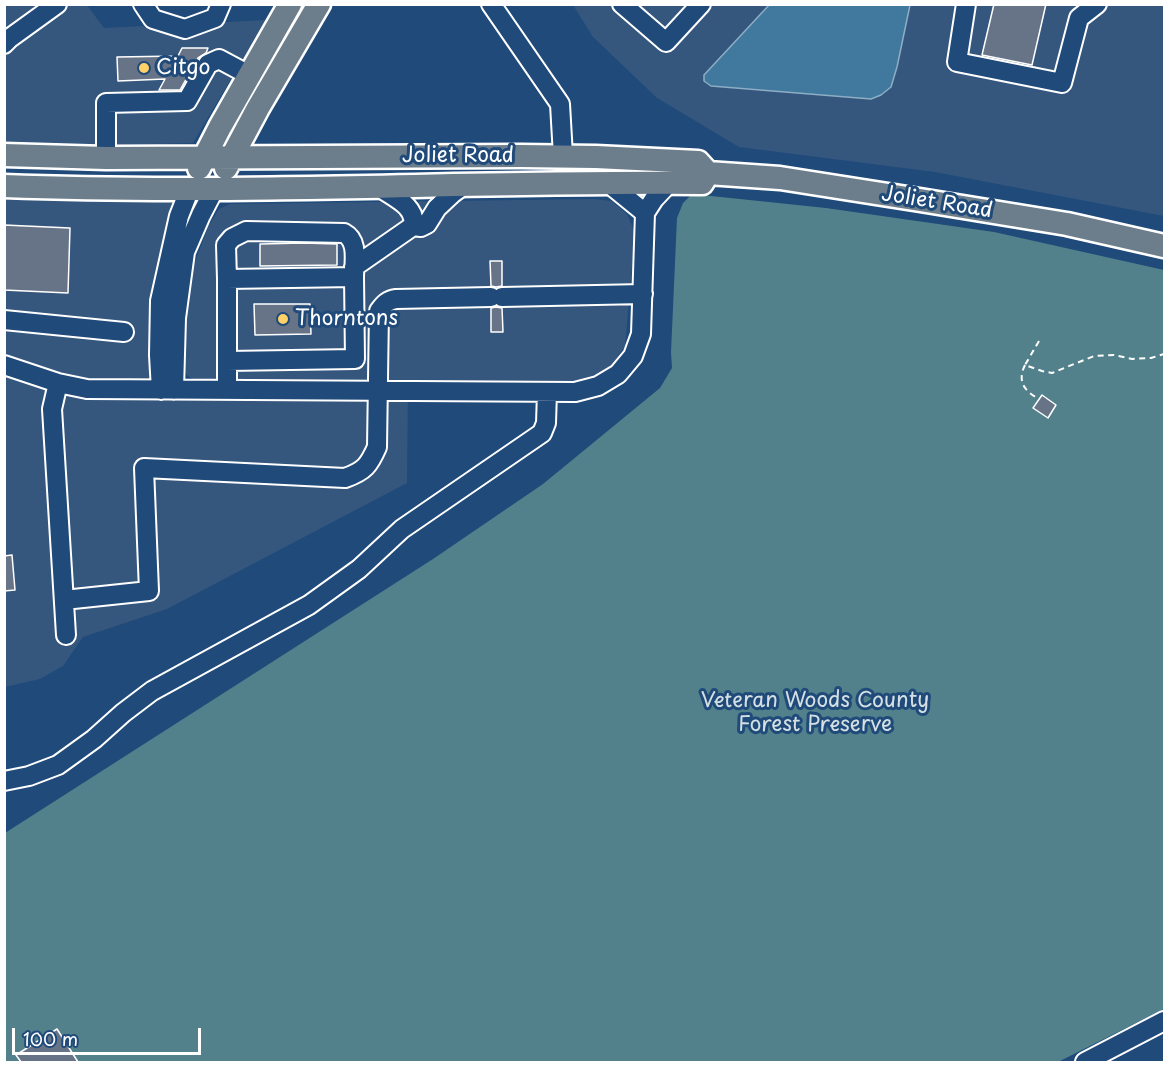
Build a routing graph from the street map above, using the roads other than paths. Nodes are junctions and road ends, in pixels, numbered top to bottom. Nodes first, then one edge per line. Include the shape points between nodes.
1 (57, 4) edge
2 (143, 4) edge
3 (222, 4) edge
4 (290, 4) edge
5 (319, 4) edge
6 (491, 4) edge
7 (622, 4) edge
8 (702, 4) edge
9 (966, 4) edge
10 (1097, 4) edge
11 (4, 44) edge
12 (249, 75) junction
13 (4, 155) edge
14 (563, 156) junction
15 (232, 157) junction
16 (106, 158) junction
17 (204, 158) junction
18 (708, 173) junction
19 (607, 182) junction
20 (669, 183) junction
21 (464, 185) junction
22 (4, 186) edge
23 (379, 187) junction
24 (190, 188) junction
25 (215, 188) junction
26 (645, 213) junction
27 (413, 226) junction
28 (1164, 246) edge
29 (354, 272) junction
30 (227, 279) junction
31 (643, 294) junction
32 (4, 320) edge
33 (124, 332) dead end
34 (227, 361) junction
35 (4, 365) edge
36 (57, 383) junction
37 (168, 390) junction
38 (227, 390) junction
39 (377, 391) junction
40 (547, 392) junction
41 (64, 600) junction
42 (66, 635) dead end
43 (4, 782) edge
44 (1164, 1021) edge
45 (1085, 1062) edge

1 - 11 lane
2 - 3 lane via 153,19 185,29 215,18
4 - 12 main road
5 - 15 main road
6 - 14 lane via 560,104
7 - 8 lane via 666,42
9 - 10 lane via 957,62 1062,82 1079,18
12 - 16 lane via 219,60 208,64 187,101 106,103
12 - 17 main road
13 - 16 main road, Joliet Road
14 - 15 main road, Joliet Road
14 - 18 main road, Joliet Road via 698,162
15 - 17 main road, Joliet Road
15 - 25 main road
16 - 17 main road, Joliet Road
17 - 24 main road
18 - 20 main road, Joliet Road via 702,183
18 - 28 main road, Joliet Road via 780,178 920,200 1066,224
19 - 20 main road, Joliet Road
19 - 21 main road, Joliet Road
19 - 26 lane
20 - 26 lane
21 - 23 main road, Joliet Road
21 - 27 lane via 437,208 427,224
22 - 24 main road, Joliet Road
23 - 25 main road, Joliet Road
23 - 27 lane via 408,207
24 - 25 main road, Joliet Road
24 - 37 lane via 179,216 160,301 159,355
25 - 37 lane via 185,252
26 - 31 lane
27 - 29 lane
29 - 30 lane
29 - 30 lane via 354,243 344,233 246,231 226,245
29 - 34 lane via 355,359
30 - 34 lane
31 - 39 lane via 390,300 379,311
31 - 40 lane via 641,334 633,356 618,374 598,386 575,392
32 - 33 lane
34 - 38 lane
35 - 36 lane
36 - 37 lane via 87,389
36 - 41 lane via 52,409
37 - 38 lane
38 - 39 lane
39 - 40 lane
39 - 41 lane via 377,447 370,463 345,478 144,468 149,591
40 - 43 lane via 542,433 402,529 359,569 309,605 152,691 58,765
41 - 42 lane
44 - 45 lane

